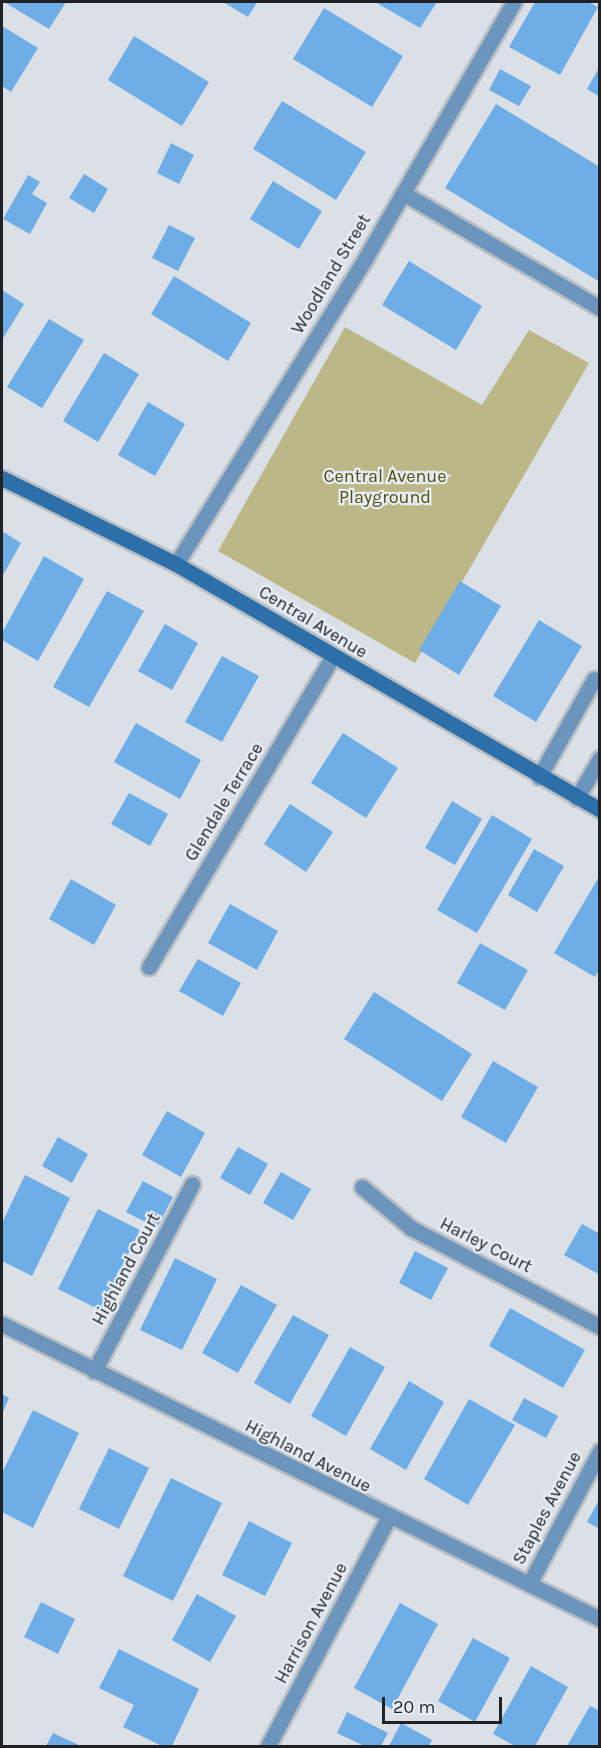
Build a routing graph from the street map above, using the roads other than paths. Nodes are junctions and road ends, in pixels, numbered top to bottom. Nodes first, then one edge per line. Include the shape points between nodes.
1 (514, 2) edge
2 (403, 193) junction
3 (600, 308) edge
4 (2, 478) edge
5 (176, 564) junction
6 (333, 656) junction
7 (594, 679) dead end
8 (600, 758) edge
9 (539, 777) junction
10 (577, 798) junction
11 (600, 810) edge
12 (149, 968) dead end
13 (192, 1184) dead end
14 (362, 1187) dead end
15 (2, 1324) edge
16 (600, 1327) edge
17 (94, 1371) junction
18 (600, 1451) edge
19 (388, 1518) junction
20 (529, 1584) junction
21 (600, 1619) edge
22 (268, 1746) edge

1 - 2 street, Woodland Street
2 - 3 street
2 - 5 street, Woodland Street
4 - 5 street, Central Avenue
5 - 6 street, Central Avenue
6 - 9 street, Central Avenue
6 - 12 street, Glendale Terrace
7 - 9 street
8 - 10 street
9 - 10 street, Central Avenue
10 - 11 street, Central Avenue
13 - 17 street, Highland Court
14 - 16 street, Harley Court via 411,1228
15 - 17 street, Highland Avenue
17 - 19 street, Highland Avenue
18 - 20 street, Staples Avenue
19 - 20 street, Highland Avenue
19 - 22 street, Harrison Avenue
20 - 21 street, Highland Avenue

